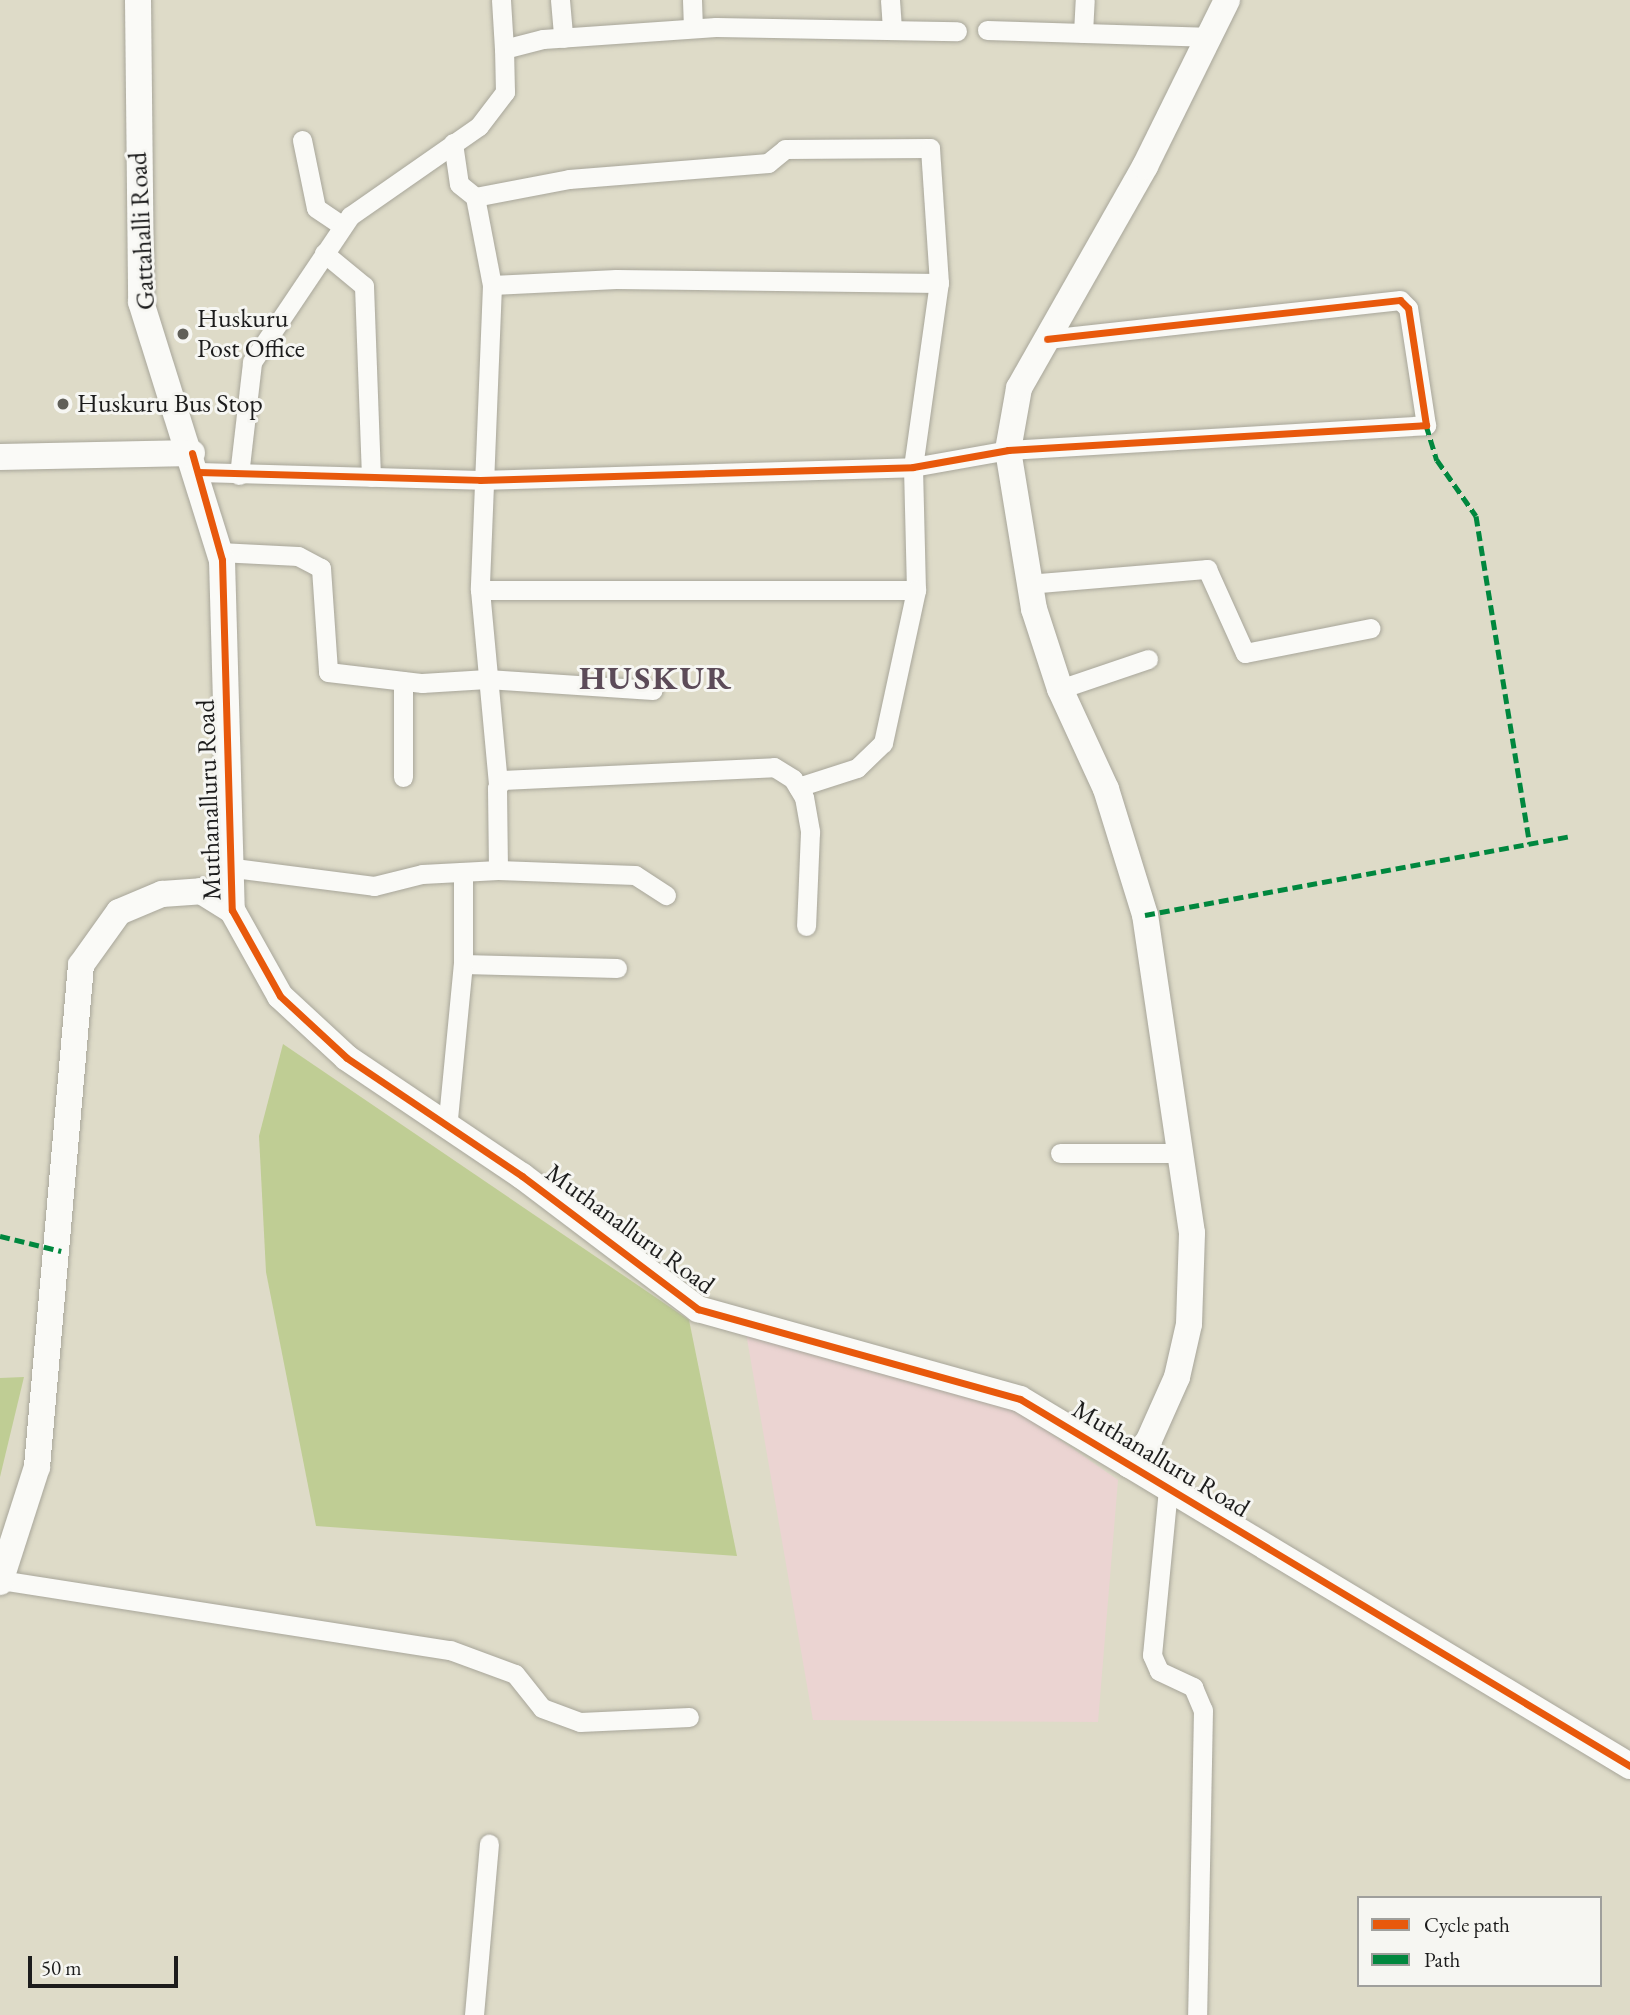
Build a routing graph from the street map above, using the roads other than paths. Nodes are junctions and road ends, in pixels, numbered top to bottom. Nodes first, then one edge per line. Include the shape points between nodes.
1 (138, 0) edge
2 (501, 0) edge
3 (560, 0) edge
4 (692, 0) edge
5 (890, 0) edge
6 (1084, 0) edge
7 (1227, 0) edge
8 (693, 28) junction
9 (892, 29) junction
10 (987, 30) dead end
11 (957, 31) dead end
12 (1083, 33) junction
13 (1205, 37) junction
14 (563, 38) junction
15 (504, 49) junction
16 (302, 140) dead end
17 (453, 144) junction
18 (475, 197) junction
19 (343, 226) junction
20 (324, 253) junction
21 (939, 283) junction
22 (492, 285) junction
23 (1047, 339) junction
24 (1008, 450) junction
25 (0, 457) edge
26 (195, 463) junction
27 (914, 467) junction
28 (239, 475) junction
29 (372, 477) junction
30 (480, 480) junction
31 (219, 552) junction
32 (1028, 584) junction
33 (480, 590) junction
34 (916, 590) junction
35 (1371, 628) dead end
36 (1148, 659) dead end
37 (487, 679) junction
38 (403, 681) junction
39 (1060, 689) junction
40 (653, 690) dead end
41 (403, 777) dead end
42 (498, 783) junction
43 (798, 787) junction
44 (234, 868) junction
45 (498, 870) junction
46 (463, 873) junction
47 (666, 895) dead end
48 (232, 910) junction
49 (806, 926) dead end
50 (463, 964) junction
51 (617, 968) dead end
52 (447, 1129) junction
53 (1060, 1153) dead end
54 (1181, 1153) junction
55 (1129, 1465) junction
56 (1168, 1489) junction
57 (1, 1581) edge
58 (689, 1717) dead end
59 (1630, 1766) edge
60 (489, 1844) dead end
61 (474, 2015) edge
62 (1197, 2015) edge

1 - 26 street, Gattahalli Road via 141,302
2 - 15 street
3 - 14 street
4 - 8 street
5 - 9 street
6 - 12 street
7 - 13 street
8 - 9 street
8 - 14 street
9 - 11 street
10 - 12 street
12 - 13 street
13 - 23 street via 1145,166
14 - 15 street
15 - 17 street via 505,92 480,126
16 - 19 street via 316,208
17 - 18 street via 459,184
17 - 19 street via 372,196
18 - 21 street via 569,178 768,163 785,149 920,146 935,156
18 - 22 street
19 - 20 street
20 - 28 street via 247,372
20 - 29 street via 364,286
21 - 22 street via 616,278
21 - 27 street
22 - 30 street
23 - 24 street via 1019,388
23 - 24 street via 1400,300 1408,308 1426,425
24 - 27 street
24 - 32 street
25 - 26 street
26 - 28 street
26 - 31 street, Muthanalluru Road
27 - 30 street
27 - 34 street
28 - 29 street
29 - 30 street
30 - 33 street
31 - 38 street via 270,552 314,562 324,578 325,669
31 - 44 street, Muthanalluru Road
32 - 35 street via 1207,569 1245,653
32 - 39 street
33 - 34 street
33 - 37 street
34 - 43 street via 883,743 857,768
36 - 39 street
37 - 38 street
37 - 40 street
37 - 42 street
38 - 41 street
39 - 54 street via 1106,789 1145,915
42 - 43 street via 738,765 774,767
42 - 45 street
43 - 49 street via 810,832
44 - 46 street via 374,886 414,875
44 - 48 street, Muthanalluru Road
45 - 46 street
45 - 47 street via 635,875
46 - 50 street
48 - 52 street, Muthanalluru Road via 280,996 346,1058
48 - 57 street via 201,891 162,894 119,912 81,965 37,1467
50 - 51 street
50 - 52 street
52 - 55 street, Muthanalluru Road via 522,1176 698,1309 1020,1399
53 - 54 street
54 - 55 street via 1192,1233 1189,1324 1177,1377 1149,1440
55 - 56 street, Muthanalluru Road
56 - 59 street, Muthanalluru Road
56 - 62 street via 1152,1655 1159,1671 1193,1687 1203,1710
57 - 58 street via 450,1650 515,1674 542,1708 580,1722
60 - 61 street

